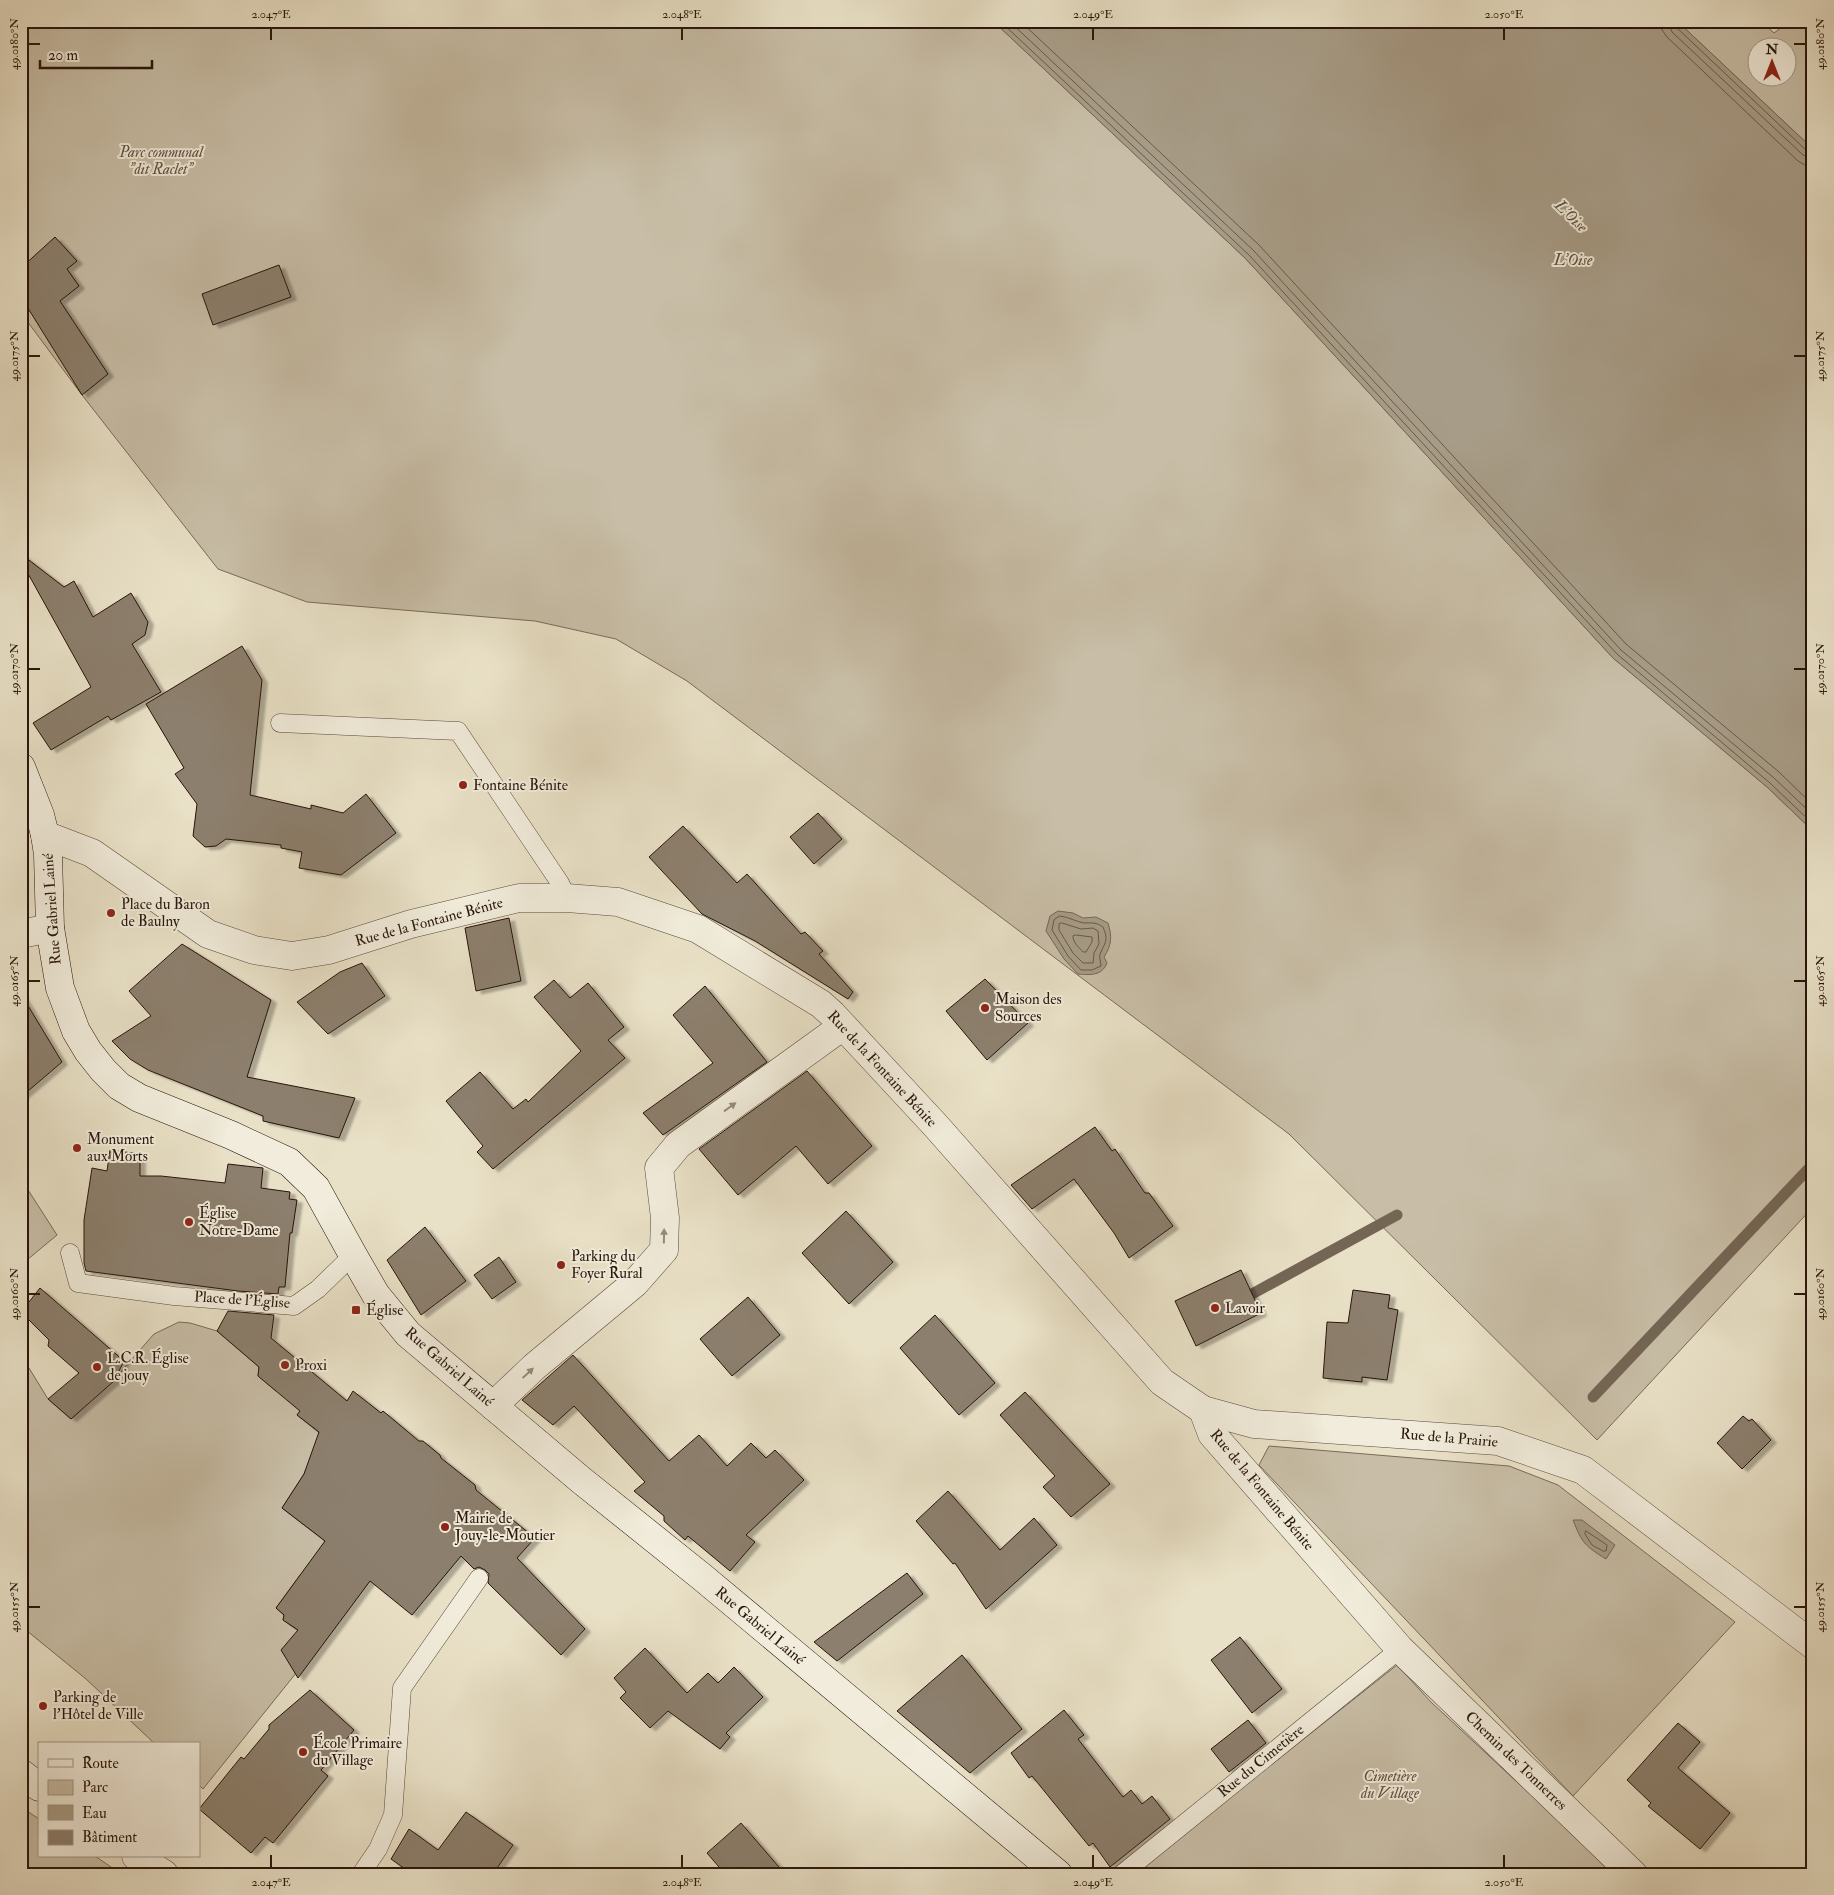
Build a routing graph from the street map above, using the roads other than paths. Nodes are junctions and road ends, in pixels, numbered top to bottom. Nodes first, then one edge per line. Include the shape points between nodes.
1 (280, 723) dead end
2 (21, 767) edge
3 (46, 835) junction
4 (567, 898) junction
5 (50, 928) junction
6 (21, 934) edge
7 (843, 1026) junction
8 (70, 1253) dead end
9 (353, 1255) junction
10 (493, 1406) junction
11 (1203, 1410) junction
12 (479, 1578) dead end
13 (1813, 1645) edge
14 (1400, 1649) junction
15 (21, 1773) edge
16 (38, 1786) edge
17 (139, 1858) edge
18 (164, 1874) edge
19 (361, 1874) edge
20 (1058, 1874) edge
21 (1122, 1874) edge
22 (1633, 1874) edge

1 - 4 lane via 458,731 560,882
2 - 3 street, Rue Gabriel Lainé
3 - 4 street, Rue de la Fontaine Bénite via 92,852 208,934 254,950 292,956 329,950 411,924 519,898
3 - 5 street, Rue Gabriel Lainé
4 - 7 street, Rue de la Fontaine Bénite via 618,902 698,930 820,1004
5 - 6 street
5 - 9 street, Rue Gabriel Lainé via 60,988 68,1011 88,1051 103,1070 119,1086 139,1098 231,1134 289,1162 316,1188
10 -> 7 street via 534,1367 635,1283 664,1250 665,1218 658,1168 678,1145
7 - 11 street, Rue de la Fontaine Bénite via 1162,1382
8 - 9 lane, Place de l'Église via 78,1283 174,1296 294,1306 318,1289
9 - 10 street, Rue Gabriel Lainé via 376,1294 408,1334
10 - 20 street, Rue Gabriel Lainé
11 - 13 street, Rue de la Prairie via 1254,1424 1498,1441 1583,1470
11 - 14 street, Rue de la Fontaine Bénite via 1212,1434
12 - 19 lane via 402,1688 393,1815 378,1849
14 - 21 lane, Rue du Cimetière
14 - 22 street, Chemin des Tonnerres
15 - 16 street
17 - 18 street

